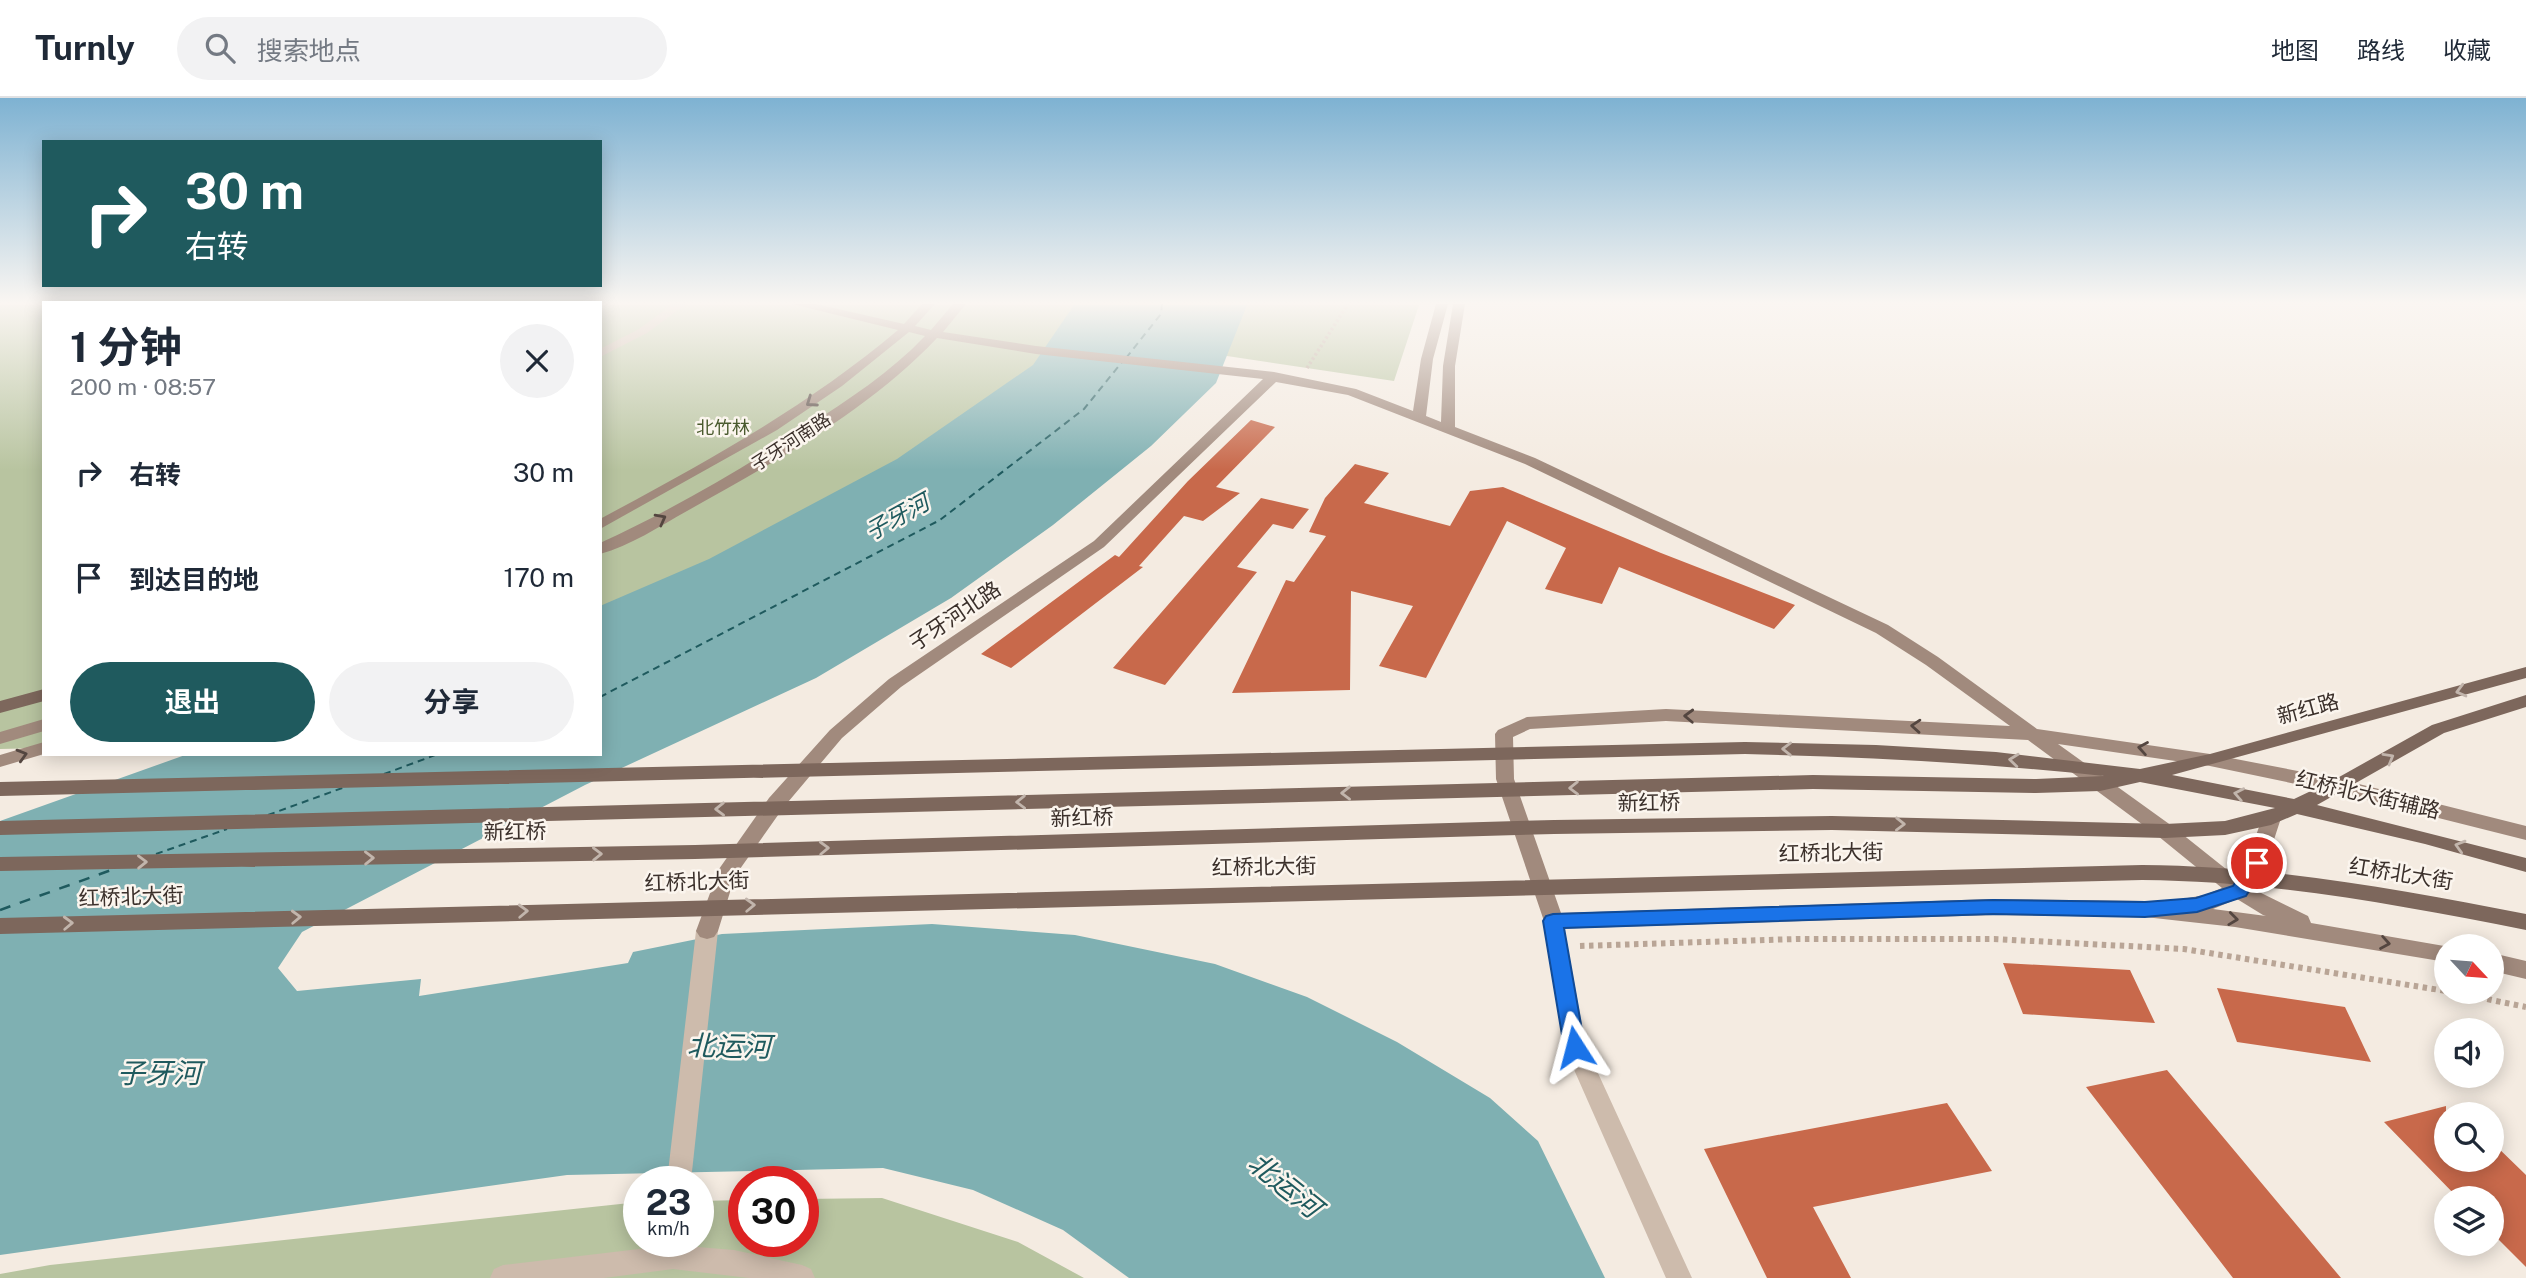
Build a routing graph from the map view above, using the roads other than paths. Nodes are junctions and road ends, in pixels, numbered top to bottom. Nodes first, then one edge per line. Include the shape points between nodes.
1 (868, 359) edge
2 (906, 359) edge
3 (1122, 359) edge
4 (1427, 359) edge
5 (1451, 359) edge
6 (1274, 376) junction
7 (1419, 418) junction
8 (1448, 430) junction
9 (602, 523) edge
10 (602, 548) edge
11 (2526, 672) edge
12 (42, 696) edge
13 (2526, 701) edge
14 (0, 707) edge
15 (42, 726) edge
16 (2032, 734) junction
17 (0, 738) edge
18 (42, 749) edge
19 (2210, 760) junction
20 (0, 761) edge
21 (2100, 784) junction
22 (2339, 786) junction
23 (0, 789) edge
24 (2271, 818) junction
25 (0, 828) edge
26 (2165, 831) junction
27 (2526, 834) edge
28 (0, 864) edge
29 (2526, 865) edge
30 (2239, 891) junction
31 (2145, 909) junction
32 (1553, 921) junction
33 (2526, 922) edge
34 (0, 926) edge
35 (2323, 932) junction
36 (2434, 952) edge
37 (2504, 965) edge
38 (2526, 970) edge
39 (682, 1166) edge
40 (626, 1257) edge
41 (711, 1257) edge
42 (503, 1278) edge
43 (802, 1278) edge
44 (1679, 1278) edge

1 -> 9 street, 子牙河南路 via 749,443
10 -> 2 street, 子牙河南路 via 720,489 834,415
3 - 6 street
4 - 7 street
5 - 8 street
6 - 7 street via 1360,395
6 - 39 street, 子牙河北路 via 1099,544 895,683 836,734 776,803 726,874 707,931
7 - 8 street
8 - 16 street via 1531,461 1882,629
11 -> 19 main road, 新红路
12 - 14 main road
22 -> 13 main road via 2438,730
15 - 17 street
19 -> 16 street, 红桥北大街辅路
16 - 21 street
16 -> 32 street, 红桥北大街辅路 via 1666,715 1527,723 1504,734 1505,779
20 -> 18 street
19 - 21 main road, 新红路
19 - 22 street, 红桥北大街辅路
21 -> 25 main road, 新红桥 via 1814,782
21 - 26 street
22 - 24 main road
22 - 27 street, 红桥北大街辅路
29 -> 23 main road, 红桥北大街 via 2426,836 2122,772 1876,751 1745,748 1414,754
24 - 26 main road via 2225,828
24 - 30 street via 2257,863
28 -> 26 main road, 新红桥 via 695,852 1832,823
26 - 30 street
30 - 31 street via 2197,905
30 - 35 street
31 - 32 street via 1993,907
31 -> 35 street
32 - 44 street via 1575,1047
34 -> 33 main road, 红桥北大街 via 2097,873 2284,882 2409,898
35 -> 36 street
37 - 38 street
40 - 42 street
41 - 43 street

